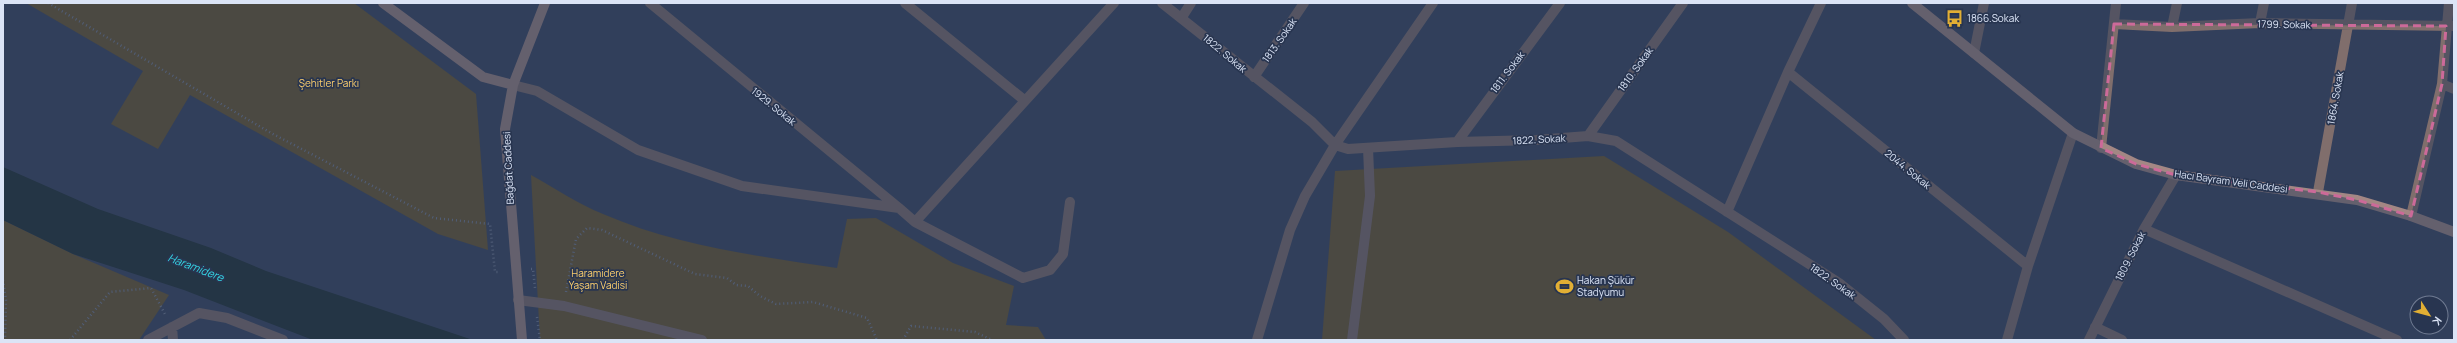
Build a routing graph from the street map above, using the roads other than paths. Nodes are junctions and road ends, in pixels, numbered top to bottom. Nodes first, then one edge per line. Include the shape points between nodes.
1 (384, 3) edge
2 (545, 3) edge
3 (650, 3) edge
4 (906, 3) edge
5 (1114, 3) edge
6 (1162, 3) edge
7 (1191, 3) edge
8 (1304, 3) edge
9 (1434, 3) edge
10 (1560, 3) edge
11 (1683, 3) edge
12 (1821, 3) edge
13 (1912, 3) edge
14 (1984, 3) edge
15 (2116, 3) edge
16 (2177, 3) edge
17 (2264, 3) edge
18 (2352, 3) edge
19 (2449, 3) edge
20 (1182, 17) junction
21 (2114, 24) junction
22 (2260, 24) junction
23 (2348, 26) junction
24 (2450, 26) edge
25 (2172, 27) junction
26 (1974, 54) junction
27 (1788, 72) junction
28 (1254, 77) junction
29 (2442, 84) junction
30 (513, 85) junction
31 (2454, 90) edge
32 (1024, 100) junction
33 (2073, 133) junction
34 (1588, 136) junction
35 (1457, 142) junction
36 (1335, 145) junction
37 (1368, 148) junction
38 (2101, 148) junction
39 (2176, 174) junction
40 (2318, 192) junction
41 (1070, 202) dead end
42 (899, 208) junction
43 (1727, 212) junction
44 (2411, 216) junction
45 (915, 222) junction
46 (2144, 229) junction
47 (2454, 232) edge
48 (2028, 266) junction
49 (518, 300) junction
50 (172, 327) junction
51 (2095, 328) junction
52 (148, 340) edge
53 (173, 340) edge
54 (283, 340) edge
55 (522, 340) edge
56 (702, 340) edge
57 (1256, 340) edge
58 (1352, 340) edge
59 (1904, 340) edge
60 (2007, 340) edge
61 (2089, 340) edge
62 (2122, 340) edge
63 (2397, 340) edge

1 - 30 main road via 483,77
2 - 30 main road, Bağdat Caddesi
3 - 42 street, 1929. Sokak
4 - 32 street
5 - 32 street
6 - 20 street, 1822. Sokak
7 - 20 street
8 - 28 street, 1813. Sokak
9 - 36 street
10 - 35 street, 1811. Sokak
11 - 34 street, 1810. Sokak
12 - 27 street
13 - 26 main road, Hacı Bayram Veli Caddesi
14 - 26 street
15 - 21 street
16 - 25 street
17 - 22 street
18 - 23 street, 1864. Sokak
19 - 24 street
20 - 28 street, 1822. Sokak
21 - 25 street, 1799. Sokak
21 - 38 street
22 - 23 street, 1799. Sokak
22 - 25 street, 1799. Sokak
23 - 24 street, 1799. Sokak
23 - 40 street, 1864. Sokak
24 - 29 street
26 - 33 main road, Hacı Bayram Veli Caddesi
27 - 43 street
27 - 48 street, 2044. Sokak
28 - 36 street, 1822. Sokak via 1312,122
29 - 31 street
29 - 44 street
30 - 42 street via 538,91 638,150 742,186
30 - 49 main road, Bağdat Caddesi via 505,135
32 - 45 street
33 - 38 main road, Hacı Bayram Veli Caddesi
33 - 48 street
34 - 35 street, 1822. Sokak
34 - 43 street, 1822. Sokak via 1616,141
35 - 37 street, 1822. Sokak
36 - 37 street, 1822. Sokak via 1348,149
36 - 57 street via 1305,196 1290,230
37 - 58 street via 1370,196
38 - 39 main road, Hacı Bayram Veli Caddesi via 2136,164
39 - 40 main road, Hacı Bayram Veli Caddesi
39 - 46 street, 1809. Sokak
40 - 44 main road, Hacı Bayram Veli Caddesi
41 - 45 street, 1929. Sokak via 1063,254 1050,270 1023,278
42 - 45 street, 1929. Sokak
43 - 59 street, 1822. Sokak via 1838,283 1884,319
44 - 47 main road, Hacı Bayram Veli Caddesi
46 - 51 street, 1809. Sokak
46 - 63 street
48 - 60 street
49 - 55 main road, Bağdat Caddesi
49 - 56 street via 564,306
50 - 52 street
50 - 53 street
50 - 54 street via 199,313 227,318
51 - 61 street, 1809. Sokak
51 - 62 street

